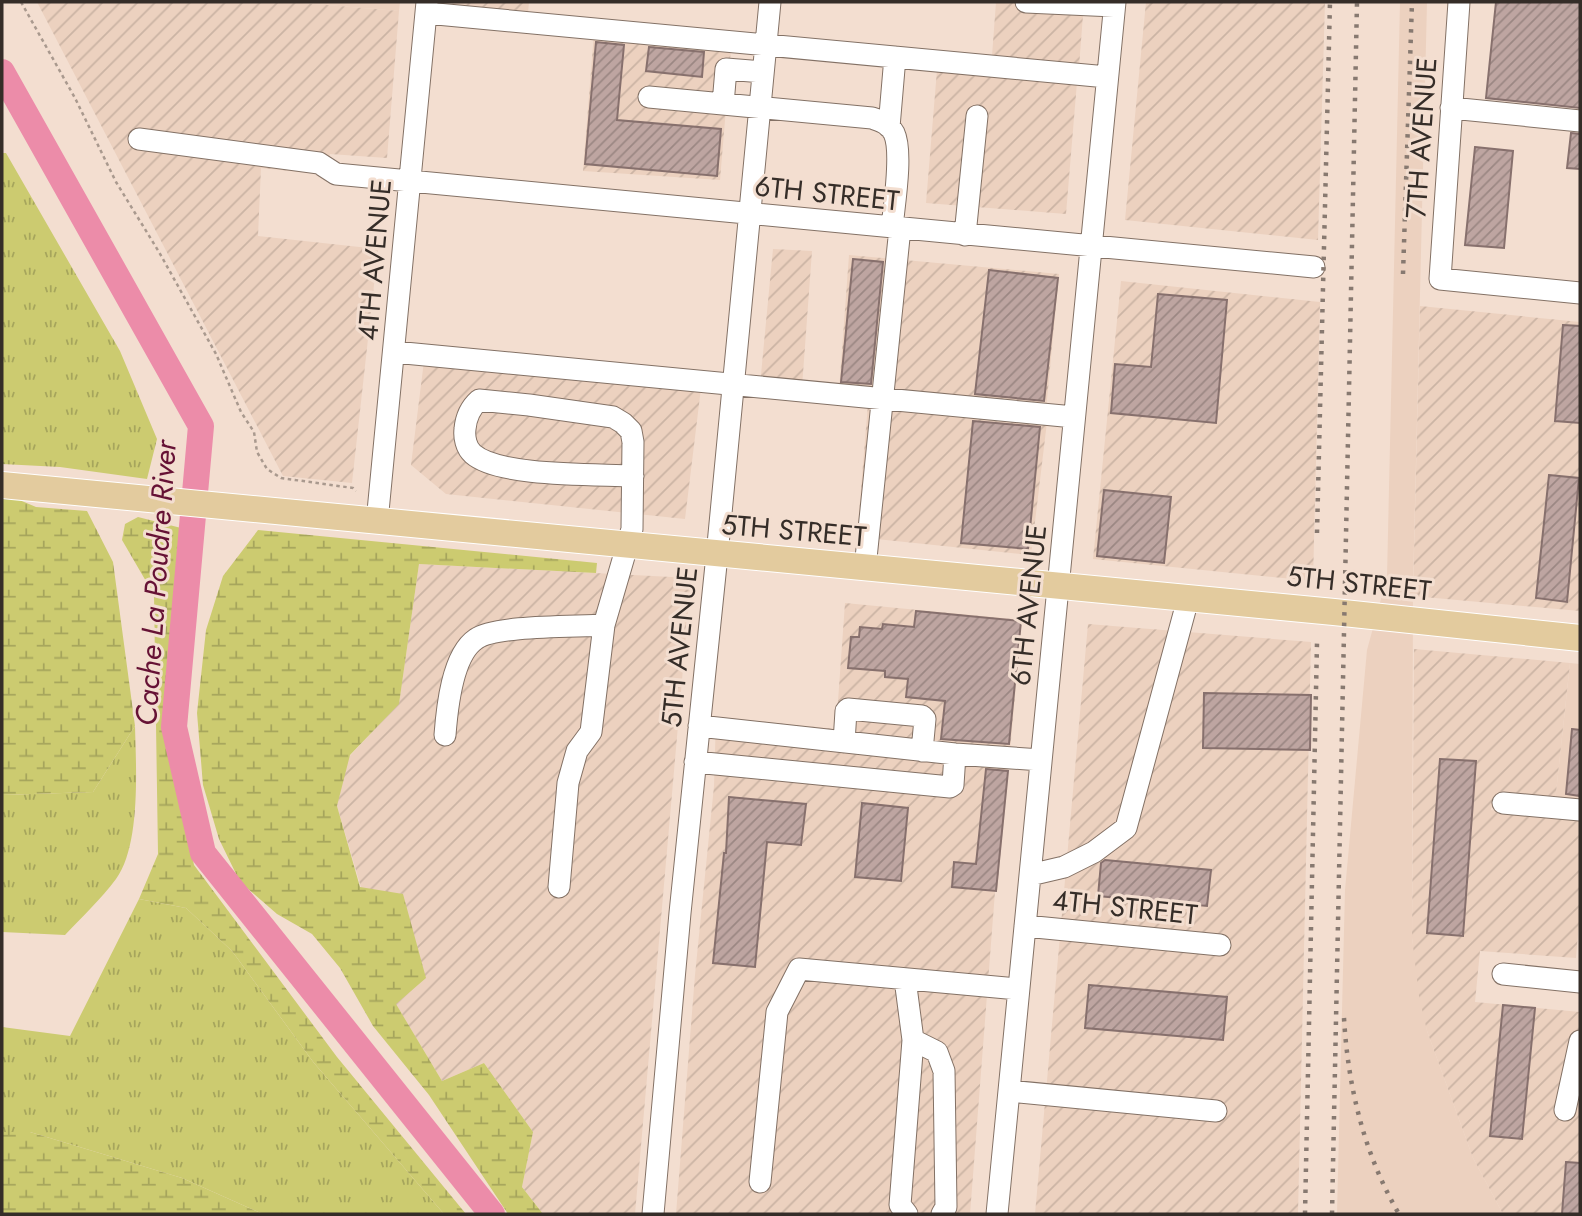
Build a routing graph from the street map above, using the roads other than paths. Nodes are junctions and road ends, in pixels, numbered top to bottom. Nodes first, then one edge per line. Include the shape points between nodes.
1 (769, 2) edge
2 (1026, 2) edge
3 (1459, 2) edge
4 (1114, 4) edge
5 (426, 7) edge
6 (765, 44) junction
7 (895, 57) junction
8 (763, 72) junction
9 (1107, 77) junction
10 (649, 97) dead end
11 (723, 104) junction
12 (759, 107) junction
13 (1451, 108) junction
14 (977, 116) dead end
15 (1580, 121) edge
16 (889, 127) junction
17 (139, 139) dead end
18 (409, 181) junction
19 (749, 214) junction
20 (896, 228) junction
21 (965, 234) junction
22 (1091, 247) junction
23 (1314, 267) dead end
24 (1580, 293) edge
25 (394, 352) junction
26 (732, 386) junction
27 (883, 400) junction
28 (1074, 417) junction
29 (633, 476) junction
30 (2, 485) edge
31 (377, 522) junction
32 (626, 546) junction
33 (717, 555) junction
34 (865, 568) junction
35 (1058, 587) junction
36 (1188, 599) junction
37 (604, 625) junction
38 (1580, 638) edge
39 (699, 726) junction
40 (445, 735) dead end
41 (844, 742) junction
42 (922, 751) junction
43 (956, 754) junction
44 (1041, 760) junction
45 (695, 762) junction
46 (1503, 803) dead end
47 (1580, 810) edge
48 (1030, 875) junction
49 (558, 887) dead end
50 (1024, 926) junction
51 (1220, 945) dead end
52 (1503, 974) dead end
53 (905, 979) junction
54 (1580, 982) edge
55 (1018, 989) junction
56 (913, 1040) junction
57 (1580, 1041) edge
58 (1009, 1091) junction
59 (1565, 1110) dead end
60 (1216, 1111) dead end
61 (760, 1182) dead end
62 (653, 1214) edge
63 (908, 1214) edge
64 (942, 1214) edge
65 (997, 1214) edge

1 - 6 street, 5TH AVENUE
2 - 4 street
3 - 13 street, 7TH AVENUE
4 - 9 street, 6TH AVENUE
5 - 6 street
5 - 18 street, 4TH AVENUE
6 - 7 street
6 - 8 street, 5TH AVENUE
7 - 9 street
7 - 16 street
8 - 11 street via 726,68
8 - 12 street, 5TH AVENUE
9 - 22 street, 6TH AVENUE
10 - 11 street
11 - 12 street
12 - 16 street via 872,118
12 - 19 street, 5TH AVENUE
13 - 15 street
13 - 24 street, 7TH AVENUE via 1440,279
14 - 21 street
16 - 20 street via 897,154
17 - 18 street, 6TH STREET via 319,163 336,174
18 - 19 street, 6TH STREET
18 - 25 street, 4TH AVENUE
19 - 20 street, 6TH STREET
19 - 26 street, 5TH AVENUE
20 - 21 street, 6TH STREET
20 - 27 street
21 - 22 street, 6TH STREET
22 - 23 street, 6TH STREET
22 - 28 street, 6TH AVENUE
25 - 26 street
25 - 31 street, 4TH AVENUE
26 - 27 street
26 - 33 street, 5TH AVENUE
27 - 28 street
27 - 34 street
28 - 35 street, 6TH AVENUE
29 - 29 street via 631,431 613,417 479,400 466,416 464,437 471,452 484,461 512,469
29 - 32 street via 632,529
30 - 31 main road, 5TH STREET
31 - 32 main road, 5TH STREET
32 - 33 main road, 5TH STREET
32 - 37 street
33 - 34 main road, 5TH STREET
33 - 39 street, 5TH AVENUE
34 - 35 main road, 5TH STREET
35 - 36 main road, 5TH STREET
35 - 44 street, 6TH AVENUE
36 - 38 main road, 5TH STREET
36 - 48 street via 1126,828 1064,867
37 - 40 street via 494,631 475,640 463,654 448,699
37 - 49 street via 591,732 577,751 568,783
39 - 41 street
39 - 45 street, 5TH AVENUE
41 - 42 street
41 - 42 street via 848,709 922,716
42 - 43 street
43 - 44 street
43 - 45 street via 950,787
44 - 48 street, 6TH AVENUE
45 - 62 street, 5TH AVENUE
46 - 47 street
48 - 50 street, 6TH AVENUE
50 - 51 street, 4TH STREET
50 - 55 street, 6TH AVENUE
52 - 54 street
53 - 55 street
53 - 56 street
53 - 61 street via 799,969 777,1013
55 - 58 street, 6TH AVENUE
56 - 63 street via 900,1205
56 - 64 street via 937,1052 944,1071 946,1207
57 - 59 street
58 - 60 street
58 - 65 street, 6TH AVENUE

